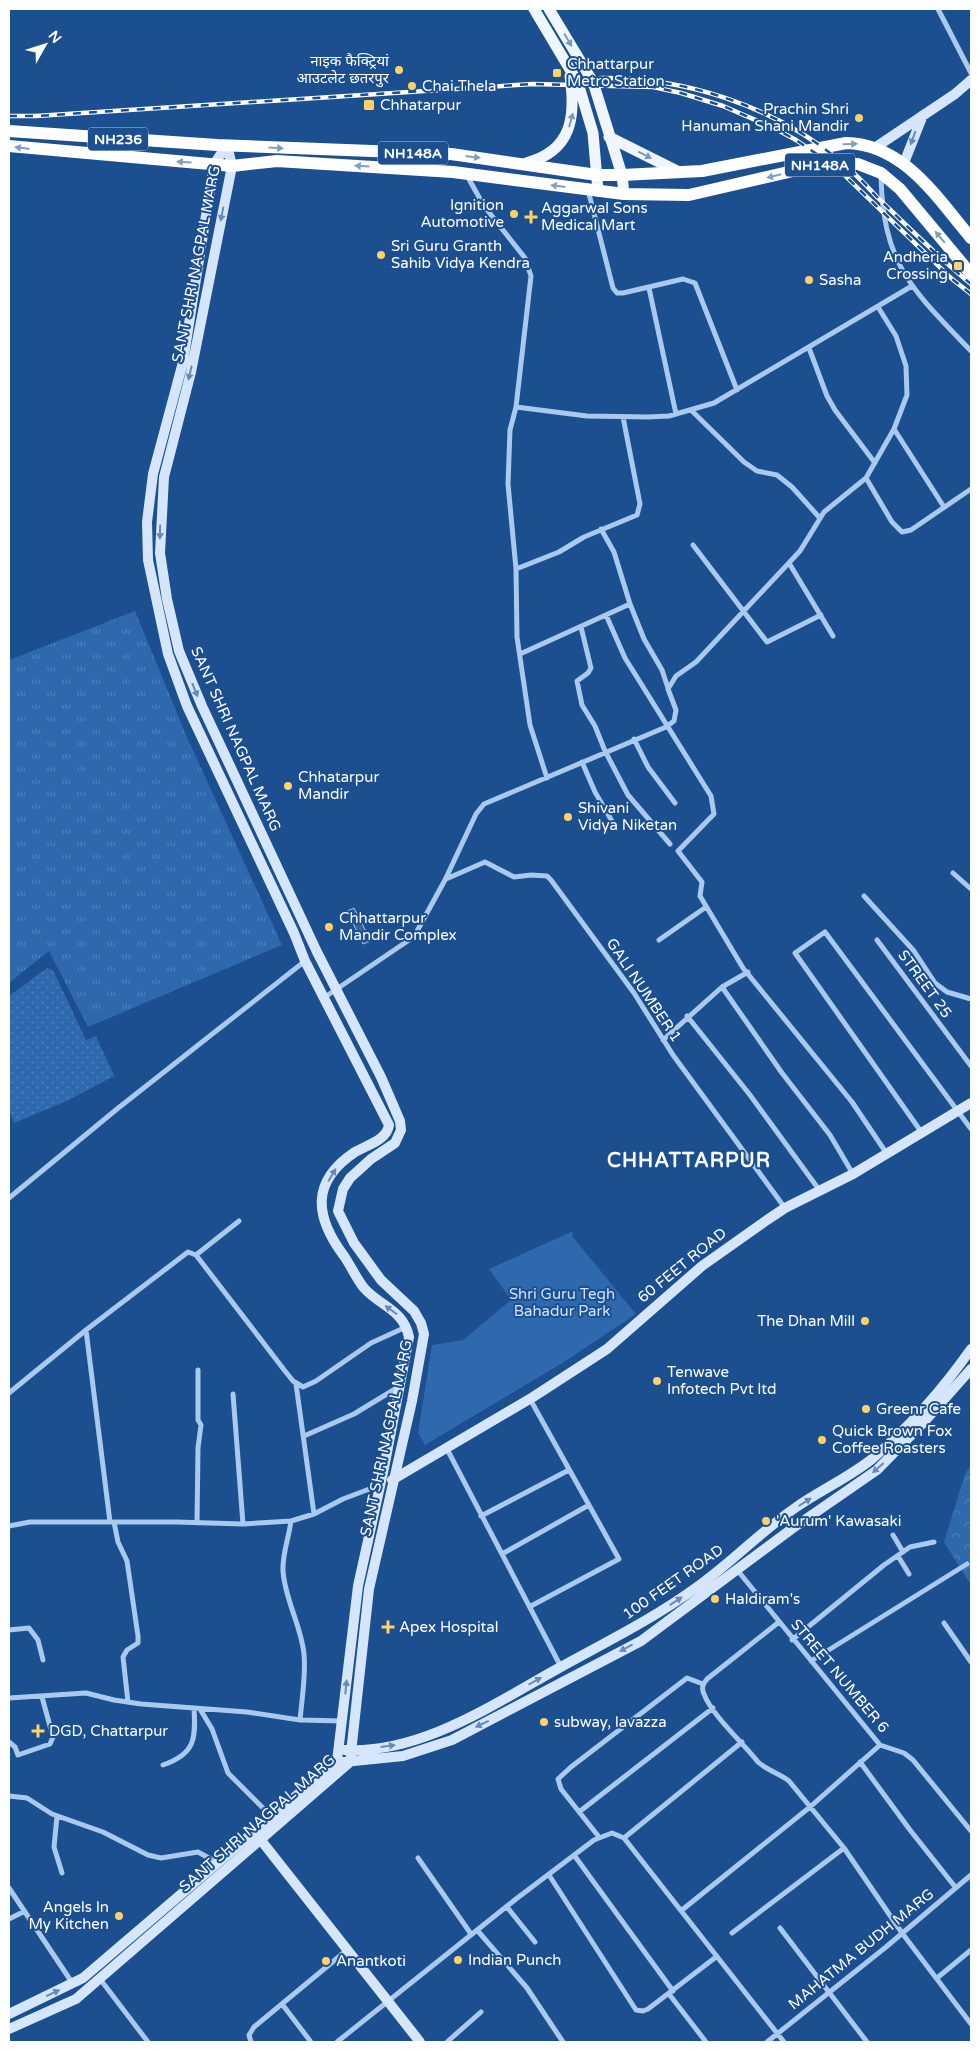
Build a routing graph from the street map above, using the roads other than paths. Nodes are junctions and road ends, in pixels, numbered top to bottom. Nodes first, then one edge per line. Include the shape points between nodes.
1 (534, 9) edge
2 (549, 9) edge
3 (938, 9) edge
4 (569, 69) junction
5 (971, 73) edge
6 (971, 80) edge
7 (924, 114) junction
8 (9, 131) edge
9 (609, 137) junction
10 (227, 145) junction
11 (9, 146) edge
12 (876, 147) junction
13 (526, 163) junction
14 (214, 164) junction
15 (904, 164) junction
16 (232, 166) junction
17 (682, 173) junction
18 (881, 173) junction
19 (466, 174) junction
20 (597, 174) junction
21 (622, 175) junction
22 (593, 190) junction
23 (624, 194) junction
24 (971, 238) edge
25 (971, 274) edge
26 (912, 286) junction
27 (649, 288) junction
28 (878, 307) junction
29 (809, 348) junction
30 (971, 351) edge
31 (738, 390) junction
32 (516, 407) junction
33 (691, 410) junction
34 (676, 414) junction
35 (623, 417) junction
36 (894, 429) junction
37 (875, 463) junction
38 (866, 478) junction
39 (971, 489) edge
40 (944, 507) junction
41 (819, 517) junction
42 (601, 529) junction
43 (692, 545) dead end
44 (789, 563) junction
45 (516, 569) junction
46 (630, 604) junction
47 (745, 611) junction
48 (606, 615) junction
49 (821, 615) junction
50 (581, 627) junction
51 (833, 636) dead end
52 (520, 654) junction
53 (668, 689) junction
54 (666, 727) junction
55 (634, 739) junction
56 (605, 752) junction
57 (582, 762) junction
58 (229, 766) junction
59 (216, 770) junction
60 (547, 778) junction
61 (674, 803) dead end
62 (616, 828) dead end
63 (670, 844) dead end
64 (954, 873) dead end
65 (445, 880) junction
66 (971, 889) edge
67 (864, 896) dead end
68 (706, 907) junction
69 (659, 940) dead end
70 (877, 940) dead end
71 (305, 961) junction
72 (748, 972) junction
73 (722, 987) junction
74 (336, 990) junction
75 (325, 997) junction
76 (971, 999) edge
77 (687, 1016) junction
78 (663, 1040) junction
79 (971, 1066) edge
80 (971, 1103) edge
81 (958, 1112) junction
82 (971, 1129) edge
83 (922, 1133) junction
84 (887, 1154) junction
85 (853, 1174) junction
86 (820, 1191) junction
87 (9, 1198) edge
88 (785, 1208) junction
89 (239, 1221) dead end
90 (196, 1255) junction
91 (407, 1327) junction
92 (86, 1330) junction
93 (971, 1349) edge
94 (971, 1369) edge
95 (198, 1370) dead end
96 (296, 1384) junction
97 (400, 1385) junction
98 (9, 1393) edge
99 (233, 1394) dead end
100 (530, 1399) junction
101 (304, 1436) junction
102 (447, 1449) junction
103 (569, 1470) junction
104 (394, 1480) junction
105 (380, 1485) junction
106 (589, 1505) junction
107 (314, 1514) junction
108 (481, 1516) junction
109 (112, 1522) junction
110 (291, 1522) junction
111 (197, 1523) junction
112 (242, 1524) junction
113 (9, 1526) edge
114 (893, 1535) dead end
115 (934, 1542) dead end
116 (502, 1554) junction
117 (900, 1554) junction
118 (967, 1564) dead end
119 (738, 1571) junction
120 (909, 1574) dead end
121 (531, 1606) junction
122 (779, 1622) junction
123 (944, 1623) dead end
124 (9, 1630) edge
125 (792, 1640) junction
126 (43, 1660) dead end
127 (811, 1662) junction
128 (971, 1662) edge
129 (561, 1667) junction
130 (703, 1684) junction
131 (42, 1697) junction
132 (9, 1698) edge
133 (128, 1702) junction
134 (197, 1708) junction
135 (713, 1708) junction
136 (300, 1720) junction
137 (342, 1721) junction
138 (9, 1742) edge
139 (742, 1742) junction
140 (880, 1745) junction
141 (339, 1750) junction
142 (351, 1750) junction
143 (337, 1761) junction
144 (350, 1762) junction
145 (860, 1762) junction
146 (162, 1765) dead end
147 (9, 1796) edge
148 (810, 1807) junction
149 (579, 1812) junction
150 (57, 1816) junction
151 (271, 1816) junction
152 (971, 1831) edge
153 (599, 1837) junction
154 (624, 1838) junction
155 (260, 1839) junction
156 (844, 1848) junction
157 (574, 1855) junction
158 (418, 1858) dead end
159 (216, 1862) junction
160 (62, 1873) dead end
161 (548, 1875) junction
162 (971, 1875) edge
163 (9, 1888) edge
164 (956, 1888) junction
165 (508, 1906) junction
166 (682, 1910) junction
167 (23, 1912) junction
168 (9, 1919) edge
169 (780, 1928) dead end
170 (477, 1930) junction
171 (732, 1933) dead end
172 (902, 1933) junction
173 (471, 1934) junction
174 (535, 1942) dead end
175 (347, 1950) junction
176 (971, 1950) edge
177 (716, 1957) junction
178 (100, 1978) junction
179 (937, 1978) junction
180 (74, 1984) junction
181 (671, 1992) junction
182 (830, 1993) junction
183 (388, 2001) junction
184 (282, 2004) junction
185 (481, 2012) dead end
186 (9, 2014) edge
187 (971, 2024) edge
188 (9, 2029) edge
189 (777, 2034) junction
190 (148, 2042) edge
191 (251, 2042) edge
192 (311, 2042) edge
193 (337, 2042) edge
194 (420, 2042) edge
195 (447, 2042) edge
196 (563, 2042) edge
197 (706, 2042) edge
198 (767, 2042) edge
199 (784, 2042) edge
200 (867, 2042) edge

1 - 4 main road
2 -> 9 main road via 593,82
3 - 5 street
13 -> 4 main road via 549,153 566,134 574,109
4 - 20 main road via 578,83 592,133
6 - 7 main road
7 - 12 main road
7 -> 15 main road
8 - 10 highway, NH236
9 -> 17 main road
9 - 21 main road
10 -> 13 highway, NH148A via 450,154
10 - 14 main road, SANT SHRI NAGPAL MARG
10 - 16 main road, SANT SHRI NAGPAL MARG
14 -> 11 highway, NH148A
12 - 15 highway, NH148A
17 -> 12 highway, NH148A via 846,143
13 - 20 highway, NH148A
14 - 16 highway, NH148A
14 - 59 main road, SANT SHRI NAGPAL MARG via 182,362 153,474 147,522 150,569 168,654 196,730
15 - 24 highway, NH148A
19 -> 16 highway, NH148A via 276,161
16 -> 58 main road, SANT SHRI NAGPAL MARG via 191,372 164,477 160,553 179,651
17 - 21 highway, NH148A
18 -> 23 highway, NH148A via 858,164 834,162 688,195
25 -> 18 highway, NH148A via 900,189
18 - 26 street via 883,220 887,235 900,268
22 -> 19 highway, NH148A
19 - 32 street via 484,206 525,258 530,276
20 - 21 highway, NH148A
20 - 22 main road
21 - 23 main road
22 - 23 highway, NH148A
22 - 27 street via 613,288 617,293
26 - 28 street
26 - 30 street
27 - 31 street via 683,279 695,282
27 - 34 street
28 - 29 street
28 - 36 street via 902,348 907,373 907,395
29 - 31 street
29 - 37 street via 835,410
31 - 33 street via 714,403
32 - 35 street
32 - 45 street via 510,430 508,484
33 - 34 street
33 - 41 street via 744,462 757,471 777,475
34 - 35 street
35 - 42 street via 640,510 631,518
36 - 37 street
36 - 40 street
37 - 38 street
38 - 40 street via 892,522 902,532 911,530
38 - 41 street
39 - 40 street
41 - 44 street via 800,551
42 - 45 street via 559,552
42 - 46 street via 618,560
43 - 47 street
44 - 47 street
44 - 49 street
45 - 52 street via 516,627
46 - 48 street
46 - 53 street
47 - 49 street via 767,642
47 - 53 street via 696,662 676,676
48 - 50 street
48 - 54 street via 625,658
49 - 51 street
50 - 52 street
50 - 56 street via 591,668 578,681 578,691
52 - 60 street via 530,725
53 - 54 street via 676,715
54 - 55 street
54 - 68 street via 711,796 714,814 678,852 702,882 700,896
55 - 56 street
55 - 61 street via 648,767
56 - 57 street
56 - 63 street via 628,795
57 - 60 street
57 - 62 street
58 - 59 main road
58 - 74 main road, SANT SHRI NAGPAL MARG
59 - 71 main road, SANT SHRI NAGPAL MARG
60 - 65 street via 489,801 480,808
64 - 66 street
65 - 74 street via 422,924 409,940
65 - 78 street, GALI NUMBER 1 via 485,862 514,878 547,876 634,993
67 - 76 street via 914,951 935,983 948,992
68 - 69 street
68 - 72 street
70 - 79 street, STREET 25
71 - 75 main road, SANT SHRI NAGPAL MARG
71 - 87 street
72 - 73 street
72 - 84 street via 852,1102
73 - 77 street
73 - 85 street via 830,1135
74 - 75 street
74 - 104 main road, SANT SHRI NAGPAL MARG via 400,1121 401,1130 395,1143 350,1178 343,1189 338,1212 354,1244 381,1280 414,1311 423,1328 412,1401
91 -> 75 main road, SANT SHRI NAGPAL MARG via 401,1317 364,1287 334,1242 322,1216 320,1202 337,1168 354,1153 384,1136 389,1125
77 - 78 street
77 - 86 street
78 - 88 street, GALI NUMBER 1
80 - 81 main road, 60 FEET ROAD
81 - 82 street
81 - 83 main road, 60 FEET ROAD
81 - 83 street via 824,932 795,952
83 - 84 main road, 60 FEET ROAD
84 - 85 main road, 60 FEET ROAD
85 - 86 main road, 60 FEET ROAD
86 - 88 main road, 60 FEET ROAD
88 - 100 main road, 60 FEET ROAD via 702,1266 607,1350
89 - 90 street
90 - 92 street via 184,1254
90 - 96 street
91 - 96 street via 371,1343 308,1386
91 - 97 main road, SANT SHRI NAGPAL MARG via 409,1337
92 - 98 street
92 - 109 street
129 -> 93 main road, 100 FEET ROAD via 637,1627 697,1587 793,1509 870,1460 905,1429
94 -> 119 main road, 100 FEET ROAD via 877,1470
95 - 111 street via 198,1420 201,1425
96 - 101 street
97 - 101 street via 354,1414
97 - 105 main road, SANT SHRI NAGPAL MARG
99 - 112 street
100 - 102 main road, 60 FEET ROAD
100 - 103 street
101 - 107 street
102 - 104 main road, 60 FEET ROAD
102 - 108 street
103 - 106 street
103 - 108 street
104 - 105 main road, 60 FEET ROAD
104 - 142 main road, SANT SHRI NAGPAL MARG via 369,1589
105 - 107 street
137 -> 105 main road, SANT SHRI NAGPAL MARG via 358,1586
106 - 116 street
106 - 121 street via 619,1559
107 - 110 street
108 - 116 street
109 - 111 street
109 - 113 street via 30,1522
109 - 133 street via 127,1562 138,1636 138,1643 123,1657
110 - 112 street
110 - 136 street via 283,1569 304,1654
111 - 112 street
114 - 117 street
115 - 117 street via 910,1547
116 - 121 street
117 - 120 street
117 - 125 street
118 - 127 street
119 - 122 street, STREET NUMBER 6
119 -> 144 main road, 100 FEET ROAD via 641,1641 452,1740 403,1756
121 - 129 street
122 - 125 street, STREET NUMBER 6
122 - 130 street
123 - 128 street
124 - 126 street via 24,1627 34,1632
125 - 127 street, STREET NUMBER 6
127 - 140 street, STREET NUMBER 6
142 -> 129 main road, 100 FEET ROAD via 428,1737 495,1705
130 - 135 street via 703,1692
130 - 149 street via 687,1678 563,1774 558,1784
131 - 132 street
131 - 133 street via 86,1693
131 - 138 street via 53,1737 50,1744 18,1755
133 - 134 street
134 - 136 street
134 - 146 street via 192,1744 182,1756
134 - 151 street via 212,1729 228,1773
135 - 139 street
135 - 149 street
136 - 137 street
137 - 141 main road, SANT SHRI NAGPAL MARG
139 - 148 street via 766,1769 789,1781
139 - 154 street
140 - 145 street
140 - 152 street, STREET NUMBER 6 via 904,1753 913,1760
141 - 142 main road, 100 FEET ROAD
141 - 143 main road, SANT SHRI NAGPAL MARG
142 - 144 main road, SANT SHRI NAGPAL MARG
143 - 144 main road, 100 FEET ROAD
143 - 151 main road, SANT SHRI NAGPAL MARG
144 - 155 main road, SANT SHRI NAGPAL MARG
145 - 148 street
145 - 164 street
147 - 150 street via 27,1798
148 - 156 street
148 - 166 street
149 - 153 street
150 - 159 street via 103,1832 148,1856 161,1858 198,1852
150 - 160 street via 54,1847
151 - 159 main road, SANT SHRI NAGPAL MARG
153 - 154 street via 612,1833
153 - 157 street
154 - 166 street
155 - 175 main road
155 - 178 main road, SANT SHRI NAGPAL MARG
156 - 171 street
156 - 172 street
157 - 161 street
157 - 181 street
158 - 173 street
159 - 180 main road, SANT SHRI NAGPAL MARG
161 - 165 street
161 - 181 street via 632,2007 643,2011
162 - 164 street, MAHATMA BUDH MARG
163 - 167 street
164 - 172 street, MAHATMA BUDH MARG
165 - 170 street
165 - 174 street
166 - 177 street
167 - 168 street
167 - 180 street
169 - 182 street
170 - 173 street
170 - 196 street via 527,1988
172 - 179 street
172 - 182 street, MAHATMA BUDH MARG
173 - 183 street
175 - 183 main road
175 - 184 street
176 - 179 street
177 - 181 street
177 - 189 street
178 - 188 main road, SANT SHRI NAGPAL MARG via 76,1999
178 - 190 street
179 - 187 street
186 -> 180 main road, SANT SHRI NAGPAL MARG
181 - 197 street
182 - 189 street, MAHATMA BUDH MARG
182 - 200 street
183 - 193 street
183 - 194 main road
184 - 191 street via 254,2027 248,2035
184 - 192 street
185 - 195 street
189 - 198 street, MAHATMA BUDH MARG
189 - 199 street

